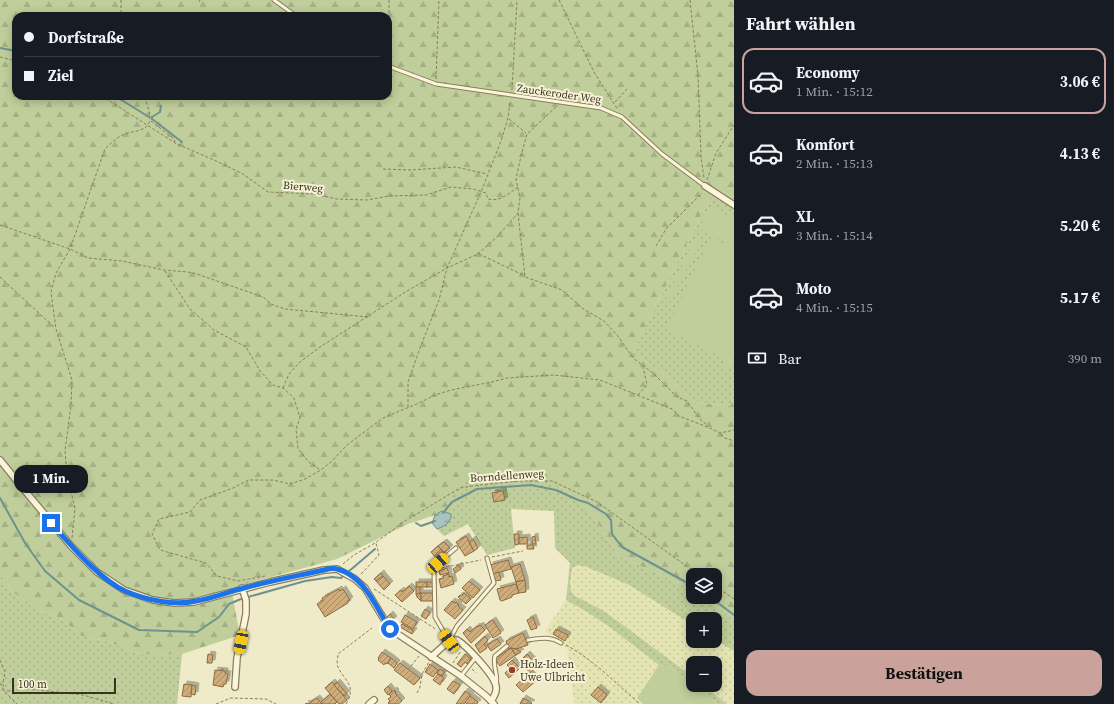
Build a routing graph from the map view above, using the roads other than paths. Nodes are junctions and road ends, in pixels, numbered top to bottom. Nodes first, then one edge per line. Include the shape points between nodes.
1 (274, 0) edge
2 (290, 12) edge
3 (392, 68) edge
4 (706, 187) joint
5 (734, 205) edge
6 (0, 460) edge
7 (456, 548) dead end
8 (488, 558) road end
9 (242, 588) junction
10 (528, 640) dead end
11 (449, 641) junction
12 (561, 642) road end
13 (507, 646) dead end
14 (431, 657) junction
15 (476, 657) junction
16 (461, 676) junction
17 (496, 685) junction
18 (235, 686) dead end
19 (374, 700) dead end
20 (492, 702) edge
21 (369, 704) edge

1 - 2 lane
3 - 4 lane, Zauckeroder Weg via 436,84 602,108 622,117 662,154
4 - 5 street
6 - 9 street via 72,546 97,572 124,590 153,600 174,603 194,602
7 - 11 lane via 438,563 434,573 435,617
8 - 11 lane via 494,583 457,626
9 - 14 street via 270,579 338,570 353,577 365,588 390,629
9 - 18 street via 246,614 237,658
10 - 12 lane via 547,637
11 - 14 street
11 - 15 street via 457,640 464,644
13 - 17 lane via 495,656
14 - 16 street
15 - 16 lane
15 - 17 street
16 - 20 street
17 - 20 street
19 - 21 street

